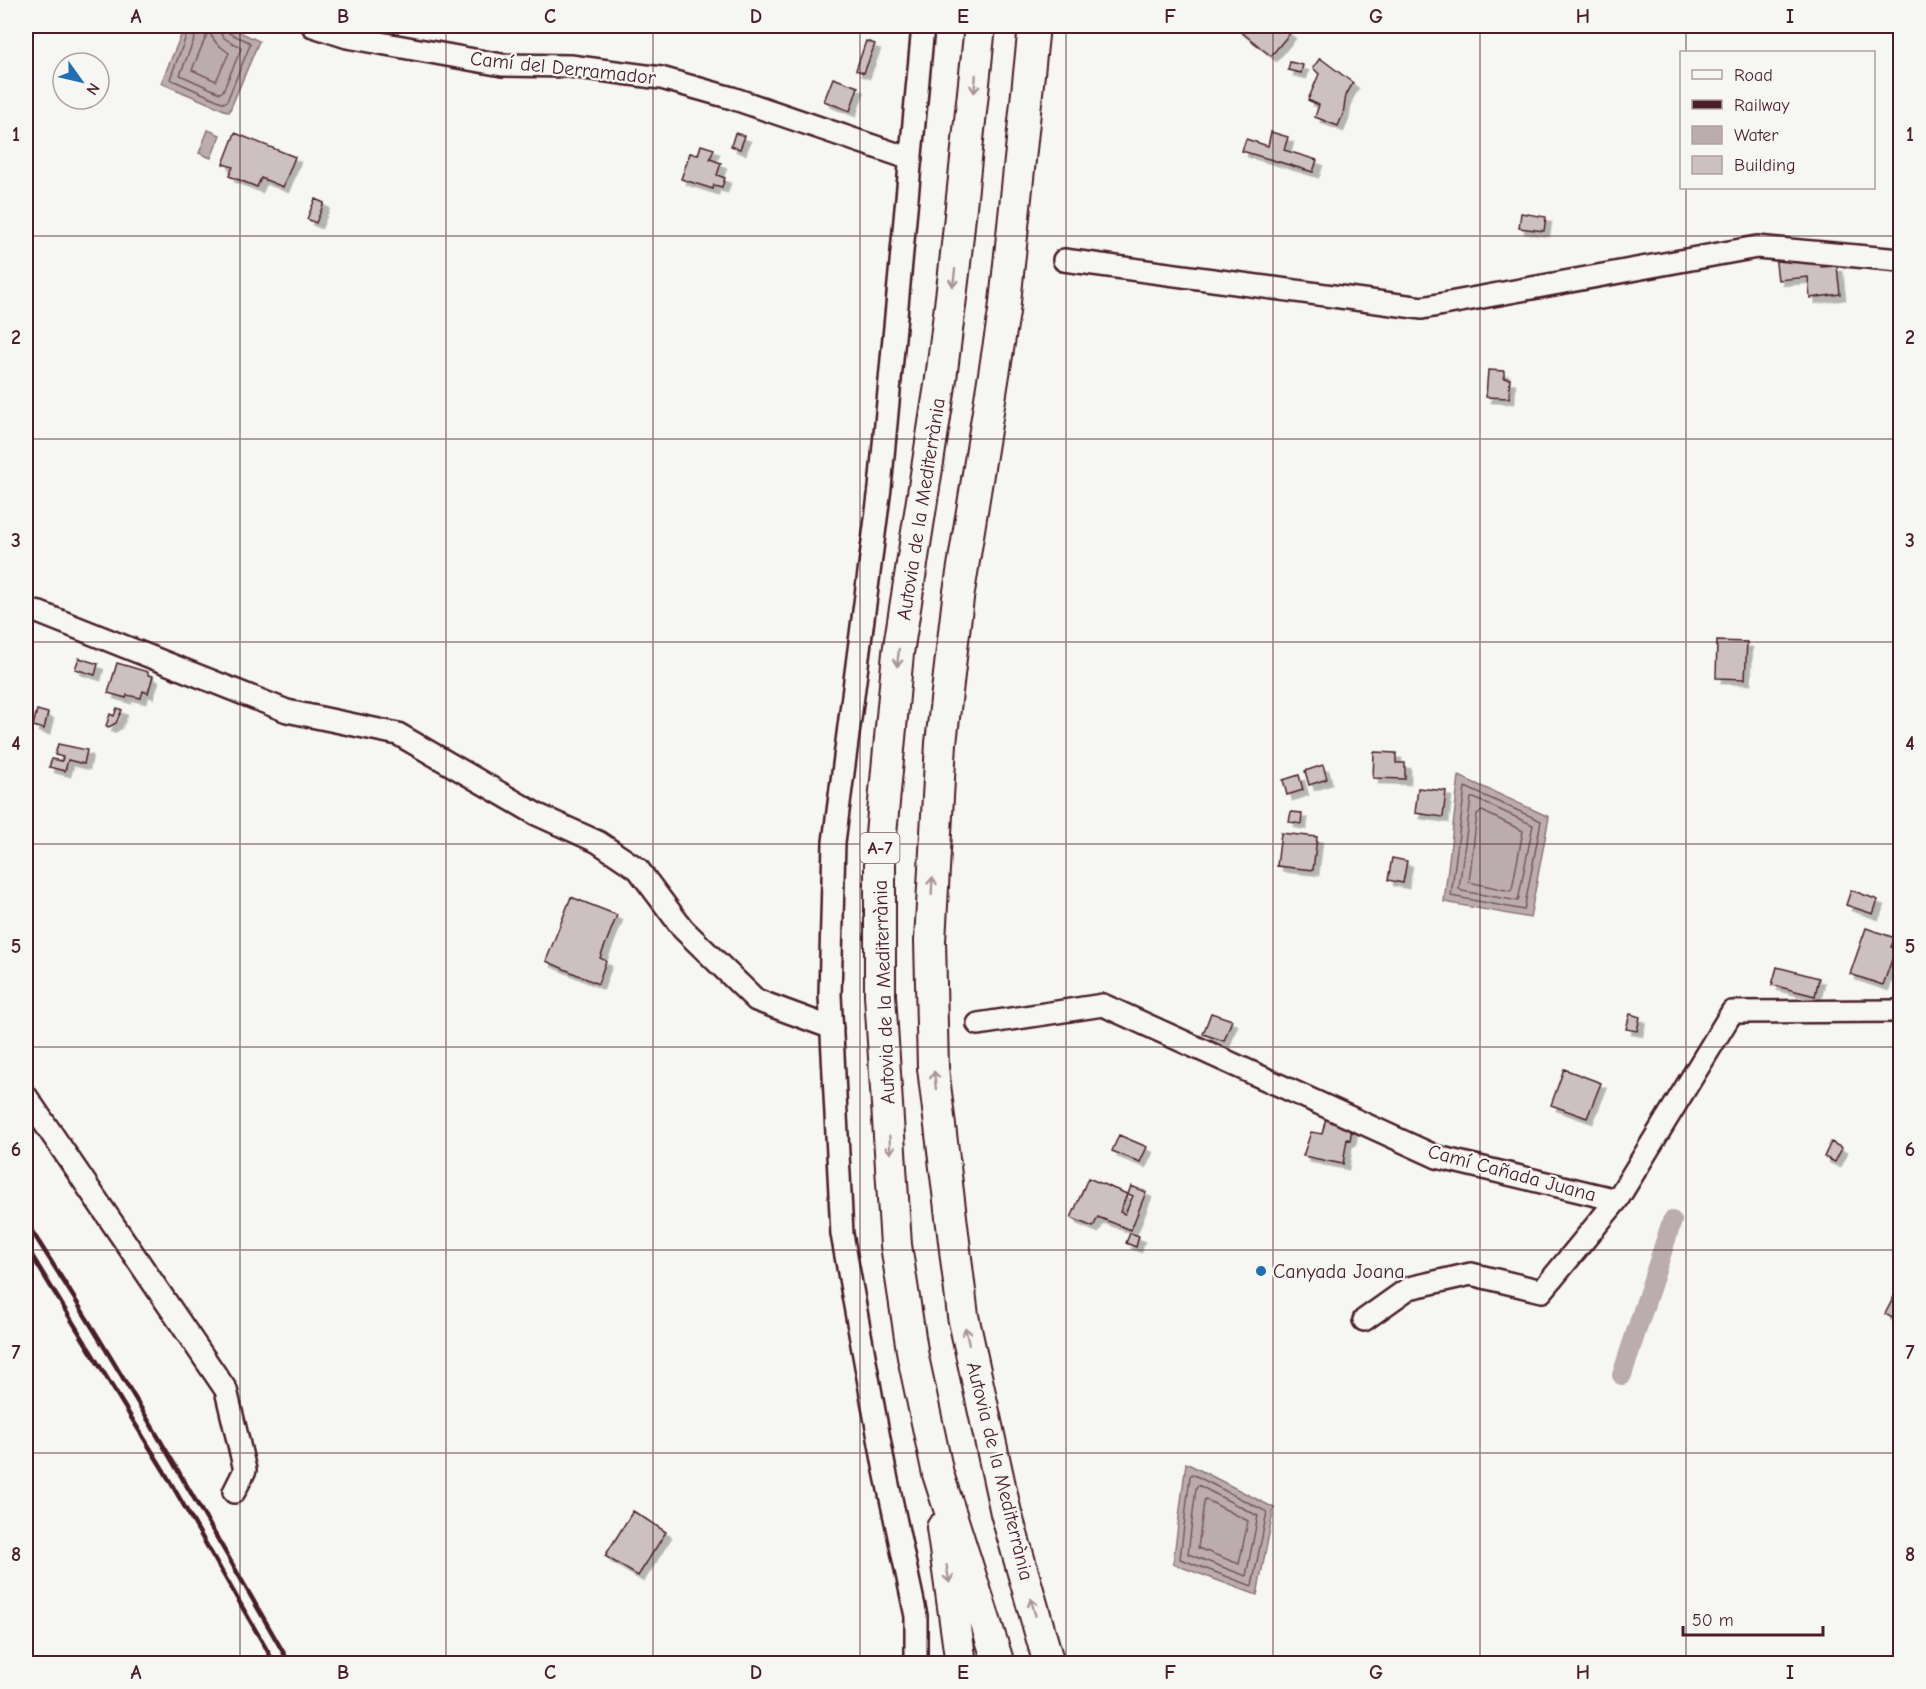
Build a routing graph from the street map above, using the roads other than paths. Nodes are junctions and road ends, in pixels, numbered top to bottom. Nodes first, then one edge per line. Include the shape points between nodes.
1 (314, 26) edge
2 (923, 26) edge
3 (980, 26) edge
4 (1034, 26) edge
5 (911, 159) junction
6 (1064, 260) dead end
7 (1900, 260) edge
8 (26, 610) edge
9 (1900, 1011) edge
10 (978, 1024) dead end
11 (832, 1028) junction
12 (26, 1095) edge
13 (1617, 1200) junction
14 (1364, 1320) dead end
15 (938, 1474) junction
16 (234, 1492) dead end
17 (916, 1664) edge
18 (961, 1664) edge
19 (999, 1664) edge
20 (1049, 1664) edge

1 - 5 street, Camí del Derramador via 347,37 502,65 570,66 661,78
2 - 5 street
3 -> 15 highway, Autovia de la Mediterrània / A-7 via 941,379 898,653 880,845 880,995 896,1245 913,1357
20 -> 4 highway, Autovia de la Mediterrània via 1006,1513 963,1316 933,1068 930,941 940,743 958,598 1004,312
5 - 11 street via 880,488 834,842
6 - 7 street via 1422,308 1757,248
8 - 11 street via 287,711 398,734 536,814 598,842 638,869 683,929 756,1000
9 - 13 street, Camí Cañada Juana via 1732,1012
10 - 13 street, Camí Cañada Juana via 1103,1005 1437,1157
11 - 17 street via 842,1234 916,1616
12 - 16 street via 226,1390 245,1470
13 - 14 street via 1542,1291 1471,1274 1409,1288
15 -> 18 highway via 942,1541
15 - 19 highway, Autovia de la Mediterrània / A-7

